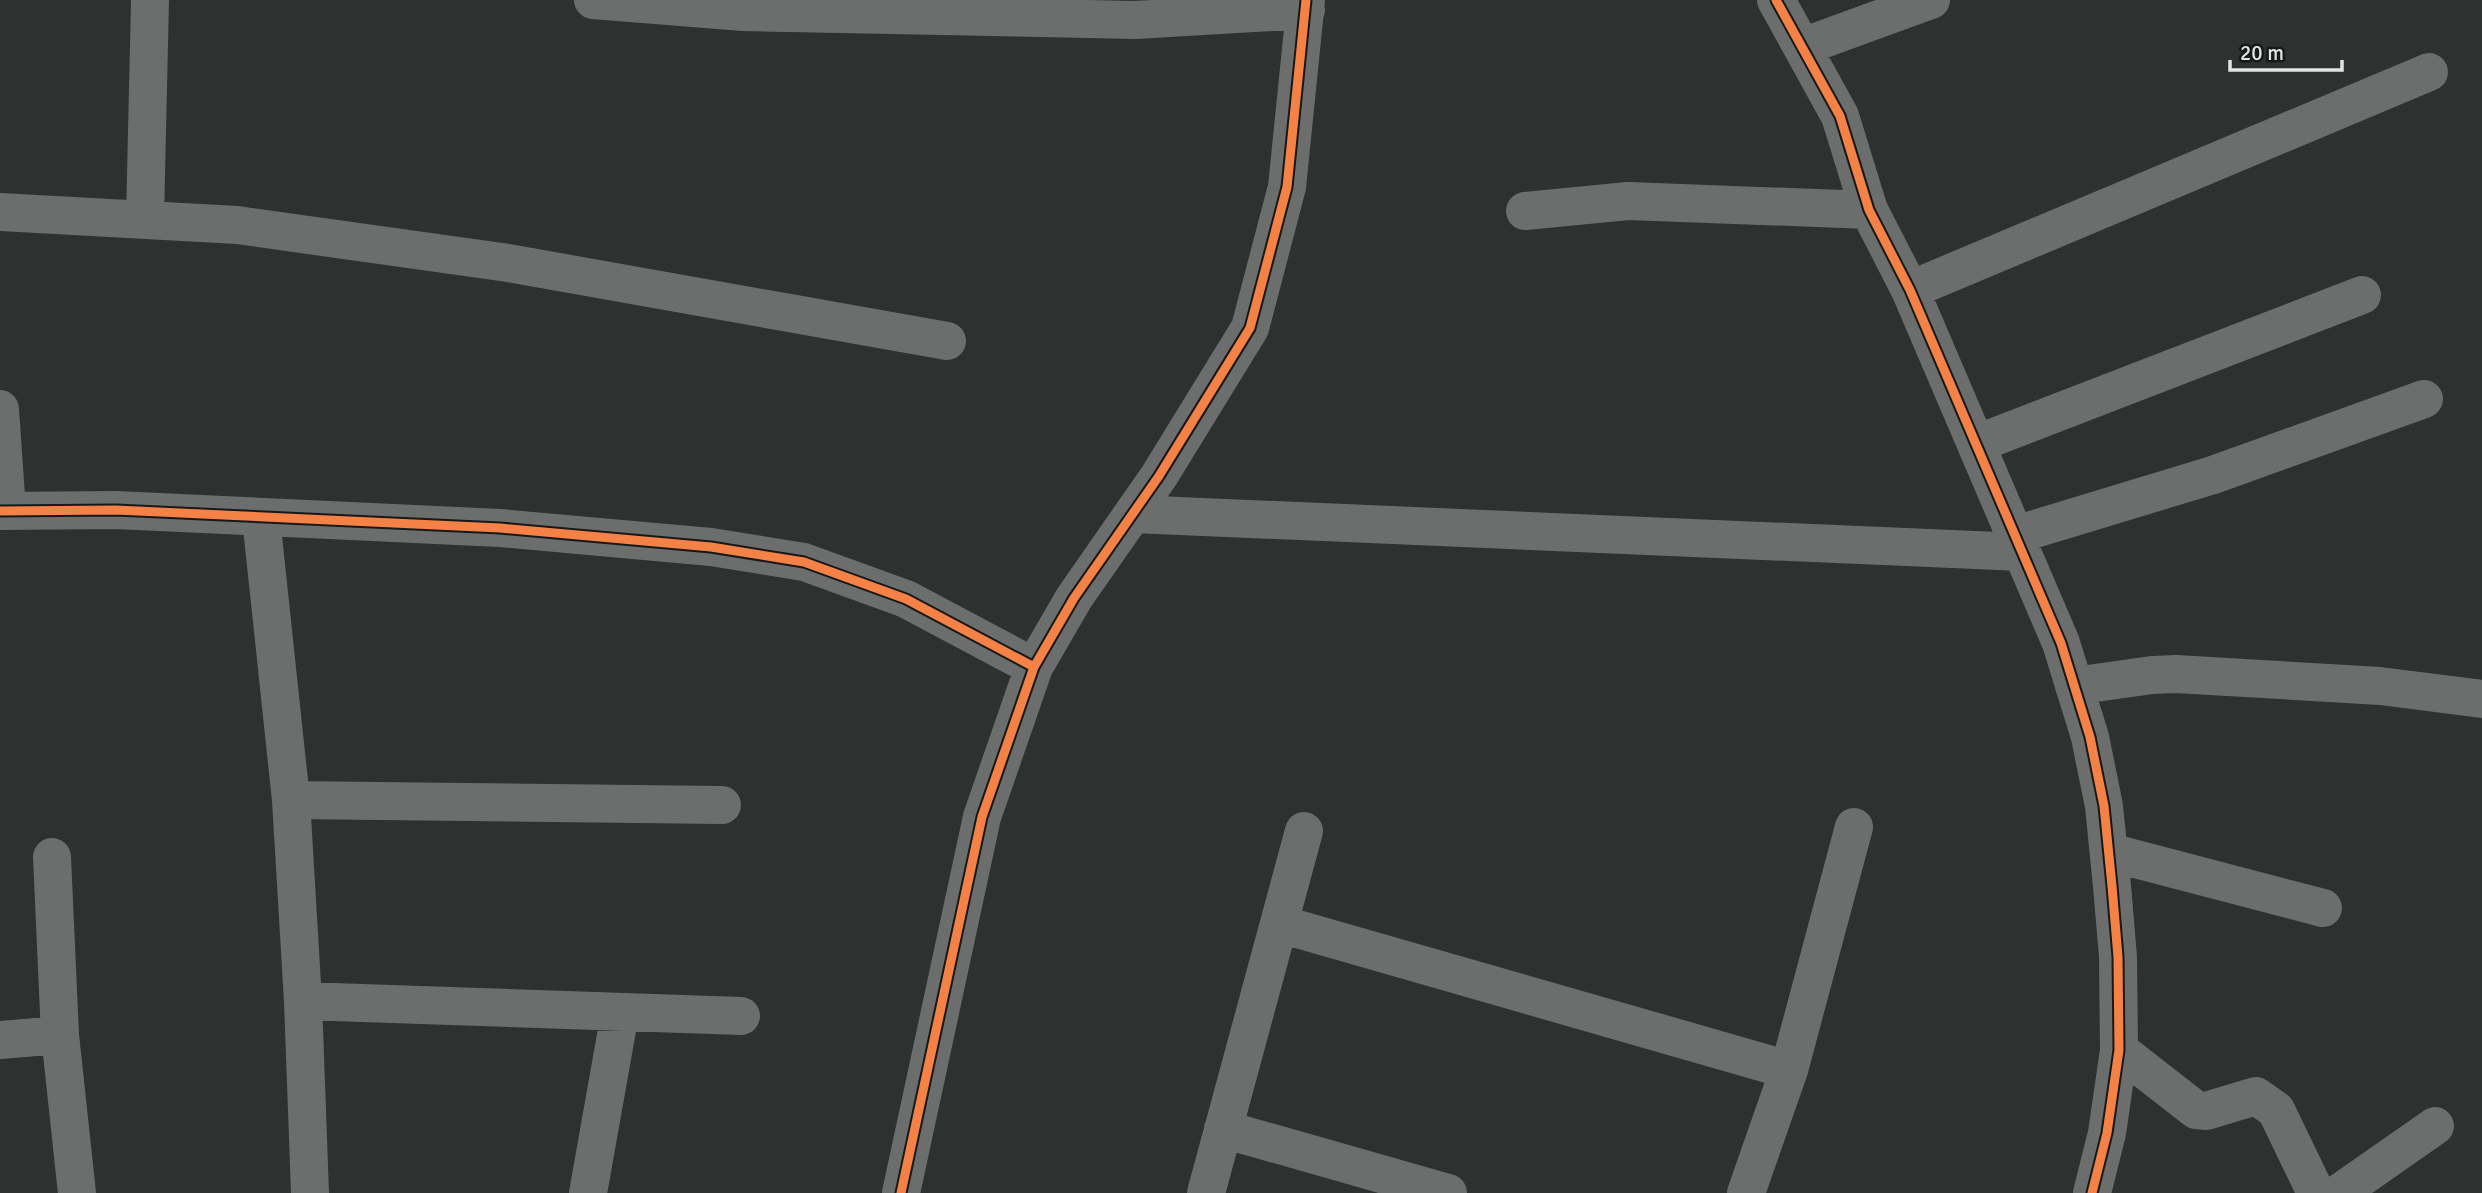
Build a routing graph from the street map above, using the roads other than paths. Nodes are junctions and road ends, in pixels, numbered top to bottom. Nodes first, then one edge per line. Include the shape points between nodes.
1 (150, 0) edge
2 (603, 0) edge
3 (1776, 0) edge
4 (1931, 0) edge
5 (1306, 5) edge
6 (1802, 47) junction
7 (2429, 72) dead end
8 (1869, 210) junction
9 (1525, 211) dead end
10 (0, 212) edge
11 (145, 220) junction
12 (1910, 290) junction
13 (2362, 295) dead end
14 (947, 341) dead end
15 (2424, 399) dead end
16 (0, 409) edge
17 (1976, 444) junction
18 (3, 511) edge
19 (1133, 514) junction
20 (261, 518) junction
21 (2018, 543) junction
22 (1034, 667) junction
23 (2074, 686) junction
24 (2482, 699) edge
25 (291, 800) junction
26 (722, 805) dead end
27 (1854, 827) dead end
28 (1304, 831) dead end
29 (2109, 852) junction
30 (52, 857) dead end
31 (2323, 908) dead end
32 (1280, 924) junction
33 (303, 1001) junction
34 (620, 1013) junction
35 (741, 1016) dead end
36 (60, 1035) junction
37 (0, 1040) edge
38 (2119, 1050) junction
39 (1789, 1070) junction
40 (2435, 1126) dead end
41 (1223, 1129) junction
42 (77, 1193) edge
43 (310, 1193) edge
44 (588, 1193) edge
45 (901, 1193) edge
46 (1206, 1193) edge
47 (1448, 1193) edge
48 (1746, 1193) edge
49 (2092, 1193) edge
50 (2316, 1193) edge
51 (2339, 1193) edge

1 - 11 street
2 - 5 street via 743,12 1135,20
3 - 6 street
4 - 6 street
5 - 19 street via 1287,187 1250,328
6 - 8 street via 1840,116
7 - 12 street
8 - 9 street via 1628,201
8 - 12 street
10 - 11 street
11 - 14 street via 237,226 508,263
12 - 17 street
13 - 17 street
15 - 21 street
16 - 18 street
17 - 21 street
18 - 20 street via 116,510
19 - 21 street
19 - 22 street via 1074,598
20 - 22 street via 500,528 711,547 804,562 906,599
20 - 25 street
21 - 23 street via 2061,643
22 - 45 street via 982,817
23 - 24 street via 2176,674 2380,686
23 - 29 street via 2090,737
25 - 26 street
25 - 33 street
27 - 39 street
28 - 32 street
29 - 31 street
29 - 38 street via 2118,957
30 - 36 street
32 - 39 street
32 - 41 street
33 - 34 street
33 - 43 street
34 - 35 street
34 - 44 street
36 - 37 street
36 - 42 street
38 - 49 street via 2107,1133
38 - 50 street via 2196,1110 2256,1096 2265,1100 2276,1110
39 - 48 street
40 - 51 street
41 - 46 street
41 - 47 street

